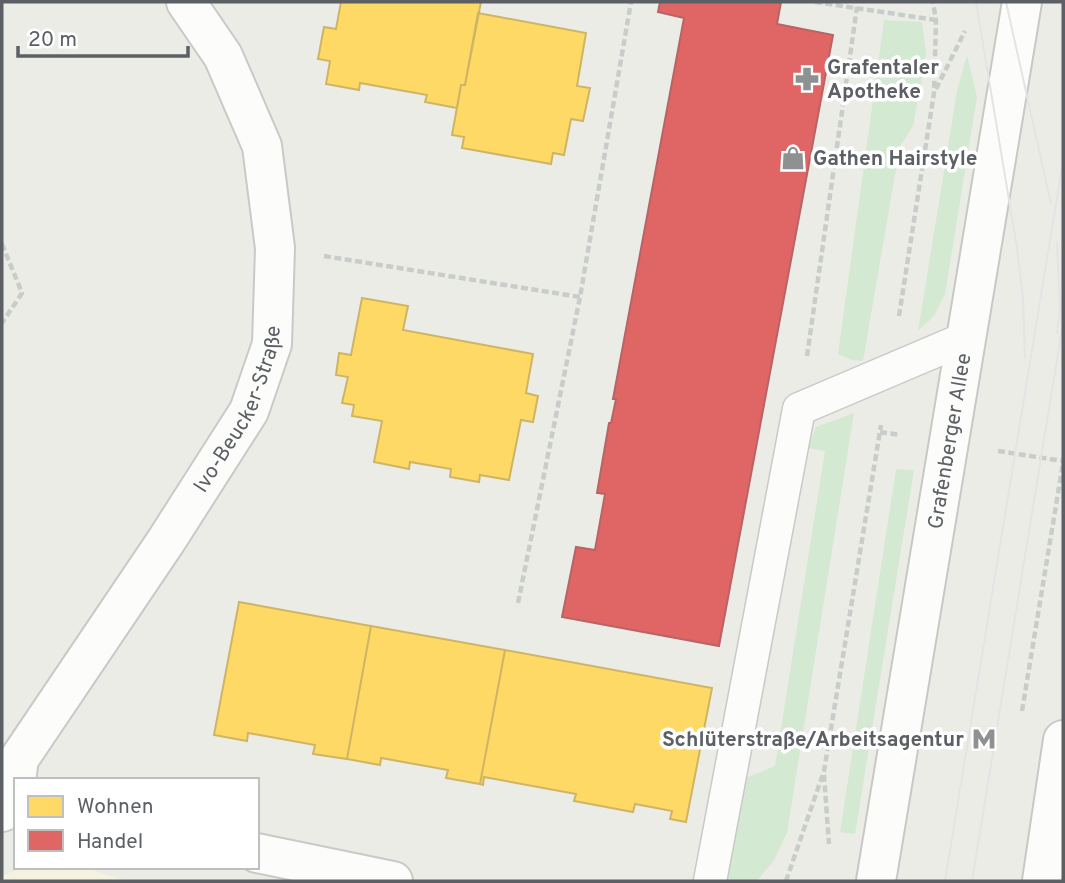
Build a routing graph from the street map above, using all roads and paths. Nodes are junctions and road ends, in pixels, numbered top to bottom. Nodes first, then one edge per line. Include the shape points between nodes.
1 (186, 2) edge
2 (631, 2) edge
3 (816, 2) edge
4 (933, 2) edge
5 (1022, 2) edge
6 (858, 7) junction
7 (936, 20) junction
8 (964, 32) dead end
9 (934, 93) junction
10 (2, 244) edge
11 (275, 248) junction
12 (580, 297) junction
13 (2, 323) edge
14 (967, 338) junction
15 (890, 370) junction
16 (799, 409) junction
17 (1000, 451) dead end
18 (1063, 462) edge
19 (518, 603) dead end
20 (1021, 718) dead end
21 (1063, 740) edge
22 (824, 771) junction
23 (16, 778) edge
24 (259, 853) edge
25 (830, 853) dead end
26 (393, 881) edge
27 (710, 881) edge
28 (786, 881) edge
29 (876, 881) edge
30 (1042, 881) edge

1 - 11 street, Ivo-Beucker-Straße via 223,56 262,146
2 - 12 path
3 - 6 path
4 - 7 path
5 - 14 street, Grafenberger Allee
6 - 7 path
6 - 16 path
7 - 9 path
8 - 9 path
9 - 15 path
10 - 13 path via 22,293
11 - 12 path
11 - 23 street, Ivo-Beucker-Straße via 272,344 249,411 19,759
12 - 19 path
14 - 15 lane
14 - 29 street, Grafenberger Allee
15 - 16 lane
15 - 22 path
16 - 27 lane
17 - 18 path
18 - 20 path
21 - 30 street
22 - 25 path
22 - 28 path
24 - 26 street

